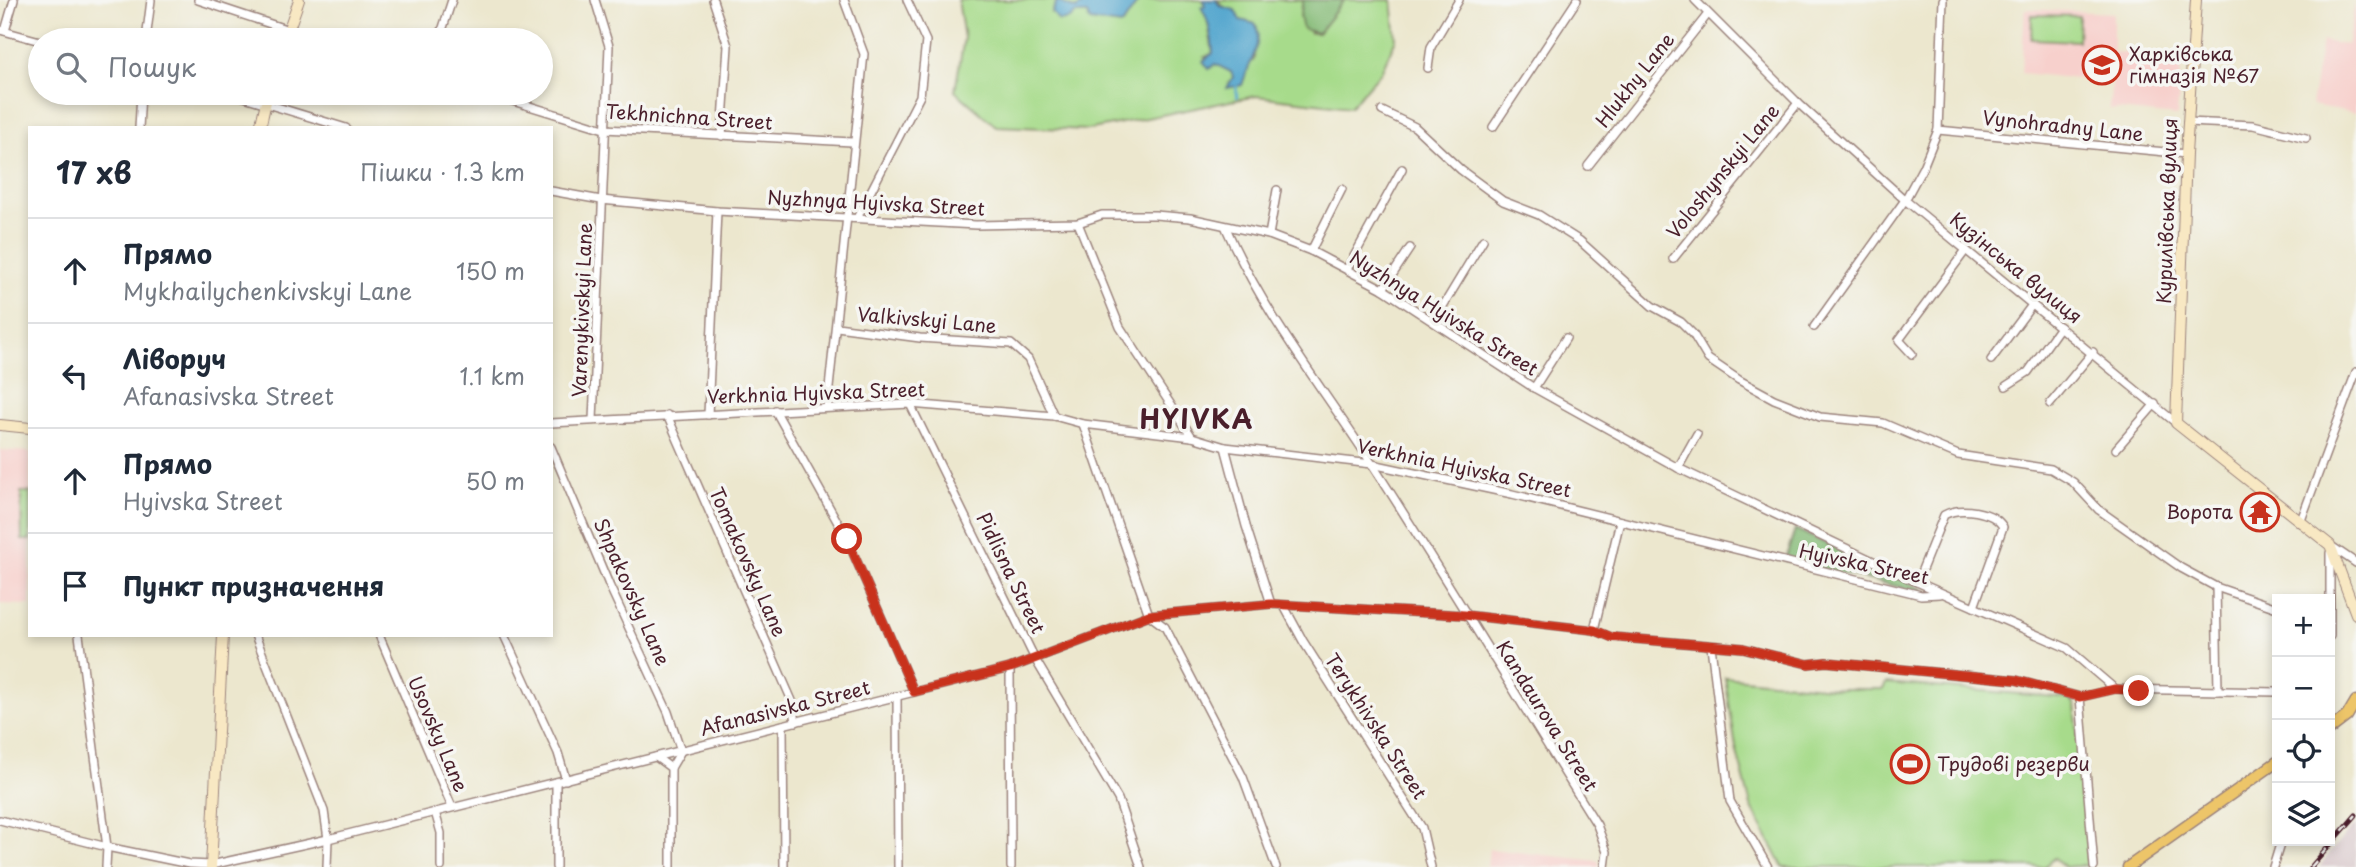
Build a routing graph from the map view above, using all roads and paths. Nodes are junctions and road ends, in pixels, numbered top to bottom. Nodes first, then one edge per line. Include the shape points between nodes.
1 (14, 0) edge
2 (151, 0) edge
3 (198, 0) edge
4 (299, 0) edge
5 (452, 0) edge
6 (595, 0) edge
7 (713, 0) edge
8 (844, 0) edge
9 (907, 0) edge
10 (1459, 0) edge
11 (1577, 0) edge
12 (1695, 0) edge
13 (1943, 0) edge
14 (2196, 0) edge
15 (1708, 14) junction
16 (148, 28) edge
17 (269, 28) edge
18 (289, 28) edge
19 (443, 28) edge
20 (3, 31) edge
21 (28, 38) edge
22 (1428, 68) dead end
23 (1798, 103) junction
24 (140, 105) edge
25 (265, 105) edge
26 (287, 105) edge
27 (526, 105) edge
28 (1382, 111) dead end
29 (2187, 121) junction
30 (139, 126) edge
31 (260, 126) edge
32 (341, 126) edge
33 (1493, 127) dead end
34 (604, 129) junction
35 (1938, 130) junction
36 (722, 136) junction
37 (2306, 138) dead end
38 (852, 142) junction
39 (2186, 154) junction
40 (1588, 166) dead end
41 (1402, 169) dead end
42 (1342, 189) dead end
43 (1277, 190) dead end
44 (553, 191) edge
45 (601, 200) junction
46 (1905, 200) junction
47 (717, 211) junction
48 (848, 217) junction
49 (857, 218) junction
50 (1078, 223) junction
51 (1226, 228) junction
52 (1269, 235) junction
53 (1483, 240) dead end
54 (1410, 248) dead end
55 (1966, 250) junction
56 (1311, 251) junction
57 (1673, 260) dead end
58 (1348, 270) junction
59 (1383, 289) junction
60 (2032, 305) junction
61 (1434, 321) junction
62 (837, 327) junction
63 (1814, 327) dead end
64 (2060, 327) junction
65 (1566, 338) dead end
66 (2093, 352) junction
67 (1912, 354) dead end
68 (1992, 360) dead end
69 (2356, 372) edge
70 (2006, 386) dead end
71 (1534, 388) junction
72 (910, 404) junction
73 (2050, 404) dead end
74 (2155, 404) junction
75 (827, 407) junction
76 (775, 410) junction
77 (667, 415) junction
78 (708, 415) junction
79 (1054, 416) junction
80 (593, 420) junction
81 (2176, 423) junction
82 (553, 424) edge
83 (1083, 424) junction
84 (0, 425) edge
85 (28, 428) edge
86 (1697, 434) dead end
87 (1192, 438) junction
88 (1225, 447) junction
89 (2116, 449) dead end
90 (553, 452) edge
91 (1372, 464) junction
92 (1678, 468) junction
93 (1620, 521) junction
94 (1793, 523) joint
95 (2300, 523) junction
96 (2330, 545) junction
97 (1780, 562) joint
98 (2356, 563) edge
99 (1917, 582) junction
100 (2216, 587) junction
101 (1942, 594) junction
102 (2330, 594) edge
103 (1271, 604) junction
104 (1284, 606) junction
105 (2272, 606) edge
106 (1974, 607) junction
107 (2356, 614) edge
108 (1149, 615) junction
109 (1464, 615) junction
110 (1594, 630) junction
111 (79, 637) edge
112 (223, 637) edge
113 (256, 637) edge
114 (380, 637) edge
115 (505, 637) edge
116 (1711, 646) junction
117 (1035, 659) junction
118 (1010, 668) junction
119 (2115, 689) junction
120 (2218, 691) junction
121 (914, 692) junction
122 (2272, 692) edge
123 (897, 696) junction
124 (2080, 697) junction
125 (2356, 701) edge
126 (796, 722) junction
127 (783, 725) junction
128 (2335, 725) edge
129 (681, 751) junction
130 (656, 757) junction
131 (2272, 766) edge
132 (671, 768) junction
133 (566, 780) junction
134 (556, 783) junction
135 (452, 807) junction
136 (435, 812) junction
137 (0, 820) edge
138 (328, 839) junction
139 (2279, 846) edge
140 (107, 847) junction
141 (211, 866) edge
142 (106, 867) edge
143 (327, 867) edge
144 (441, 867) edge
145 (556, 867) edge
146 (671, 867) edge
147 (784, 867) edge
148 (898, 867) edge
149 (1011, 867) edge
150 (1141, 867) edge
151 (1276, 867) edge
152 (1432, 867) edge
153 (1605, 867) edge
154 (1768, 867) edge
155 (2094, 867) edge
156 (2128, 867) edge
157 (2273, 867) edge

1 - 20 street
2 - 16 street
3 - 17 street
4 - 18 main road
5 - 19 street
6 - 34 street, Varenykivskyi Lane via 609,46
7 - 36 street via 728,46
8 - 38 street via 864,54
9 - 49 street via 926,41 920,96
10 - 22 street via 1431,47
11 - 33 street
12 - 15 street, Кузінська вулиця
13 - 35 street
14 - 29 main road, Курилівська вулиця
15 - 23 street, Кузінська вулиця
15 - 40 street, Hlukhy Lane
20 - 21 street
23 - 46 street, Кузінська вулиця
23 - 57 street, Voloshynskyi Lane
24 - 30 street
25 - 31 main road
26 - 32 street
27 - 34 street, Tekhnichna Street
28 - 100 street via 1415,127 1503,201 1539,215 1580,242 1652,306 1681,322 1709,359 1739,380 1820,417 1883,423 1958,455 2051,469 2064,475 2113,521
29 - 37 street via 2253,125
29 - 39 main road, Курилівська вулиця
34 - 36 street, Tekhnichna Street
34 - 45 street, Varenykivskyi Lane
35 - 39 street, Vynohradny Lane
35 - 46 street
36 - 38 street, Tekhnichna Street
38 - 48 street
39 - 81 main road, Курилівська вулиця
41 - 58 street
42 - 56 street
43 - 52 street
44 - 45 street, Nyzhnya Hyivska Street
45 - 47 street, Nyzhnya Hyivska Street
45 - 80 street, Varenykivskyi Lane
46 - 55 street, Кузінська вулиця
46 - 63 street
47 - 48 street, Nyzhnya Hyivska Street
47 - 78 street
48 - 49 street, Nyzhnya Hyivska Street
48 - 62 street
49 - 50 street, Nyzhnya Hyivska Street via 976,225
50 - 51 street, Nyzhnya Hyivska Street via 1102,215 1130,214 1191,218
50 - 87 street via 1120,327
51 - 52 street, Nyzhnya Hyivska Street
51 - 91 street, Kandaurova Street via 1301,361
52 - 56 street, Nyzhnya Hyivska Street
53 - 61 street
54 - 59 street
55 - 60 street, Кузінська вулиця
55 - 67 street via 1899,340
56 - 58 street, Nyzhnya Hyivska Street
58 - 59 street, Nyzhnya Hyivska Street
59 - 61 street, Nyzhnya Hyivska Street
60 - 64 street, Кузінська вулиця
60 - 68 street
61 - 71 street, Nyzhnya Hyivska Street
62 - 75 street
62 - 79 street, Valkivskyi Lane via 1011,344 1028,359
64 - 66 street, Кузінська вулиця
64 - 70 street via 2028,372
65 - 71 street
66 - 73 street
66 - 74 street, Кузінська вулиця
69 - 95 street
71 - 92 street, Nyzhnya Hyivska Street
72 - 75 street, Verkhnia Hyivska Street
72 - 79 street, Verkhnia Hyivska Street
72 - 117 street, Pidlisna Street
74 - 81 street, Кузінська вулиця
74 - 89 street
75 - 76 street, Verkhnia Hyivska Street
76 - 78 street, Verkhnia Hyivska Street
76 - 121 street via 847,539
77 - 78 street, Verkhnia Hyivska Street
77 - 80 street, Verkhnia Hyivska Street
77 - 126 street, Tomakovsky Lane via 793,703
79 - 83 street, Verkhnia Hyivska Street
80 - 82 street, Verkhnia Hyivska Street
81 - 95 main road, Кузінська вулиця
83 - 87 street, Verkhnia Hyivska Street
83 - 108 street
84 - 85 main road
86 - 92 street
87 - 88 street, Verkhnia Hyivska Street
88 - 91 street, Verkhnia Hyivska Street
88 - 103 street
90 - 129 street, Shpakovsky Lane
91 - 93 street, Verkhnia Hyivska Street
91 - 109 street, Kandaurova Street
92 - 94 street, Nyzhnya Hyivska Street
93 - 97 street, Verkhnia Hyivska Street
93 - 110 street
94 - 99 street, Hyivska Street
95 - 96 main road, Кузінська вулиця
96 - 98 street, Кузінська вулиця
96 - 102 street
96 - 107 main road
97 - 101 street, Hyivska Street via 1920,595
99 - 101 street, Hyivska Street
99 - 106 street via 1944,515 1959,510 1992,517 2003,527
100 - 105 street
100 - 120 street
101 - 106 street, Hyivska Street
103 - 104 street, Afanasivska Street
103 - 108 street, Afanasivska Street
104 - 109 street, Afanasivska Street
104 - 152 street, Terykhivska Street via 1422,828
106 - 119 street, Hyivska Street via 2067,648
108 - 117 street, Afanasivska Street
108 - 151 street via 1165,627 1243,777
109 - 110 street, Afanasivska Street
109 - 153 street, Kandaurova Street via 1597,825 1607,852
110 - 116 street, Afanasivska Street via 1611,637
111 - 140 street
112 - 141 main road
113 - 138 street via 324,811
114 - 135 street, Usovsky Lane
115 - 133 street
116 - 124 street, Afanasivska Street via 1743,648 1808,664 2016,680
116 - 154 street via 1730,801
117 - 118 street, Afanasivska Street
117 - 150 street, Pidlisna Street via 1118,799
118 - 121 street, Afanasivska Street
118 - 149 street
119 - 120 street
119 - 124 street
120 - 122 street
121 - 123 street, Afanasivska Street
123 - 126 street, Afanasivska Street
123 - 148 street
124 - 155 street
125 - 128 main road
126 - 127 street, Afanasivska Street
127 - 129 street, Afanasivska Street
127 - 147 street
129 - 130 street, Afanasivska Street
129 - 132 street
130 - 132 street
130 - 133 street, Afanasivska Street
131 - 156 main road
132 - 146 street
133 - 134 street, Afanasivska Street
134 - 135 street, Afanasivska Street
134 - 145 street
135 - 136 street, Afanasivska Street
136 - 138 street, Afanasivska Street
136 - 144 street via 441,833
137 - 140 street, Afanasivska Street
138 - 141 street, Afanasivska Street
138 - 143 street
139 - 157 street
140 - 141 street, Afanasivska Street
140 - 142 street

